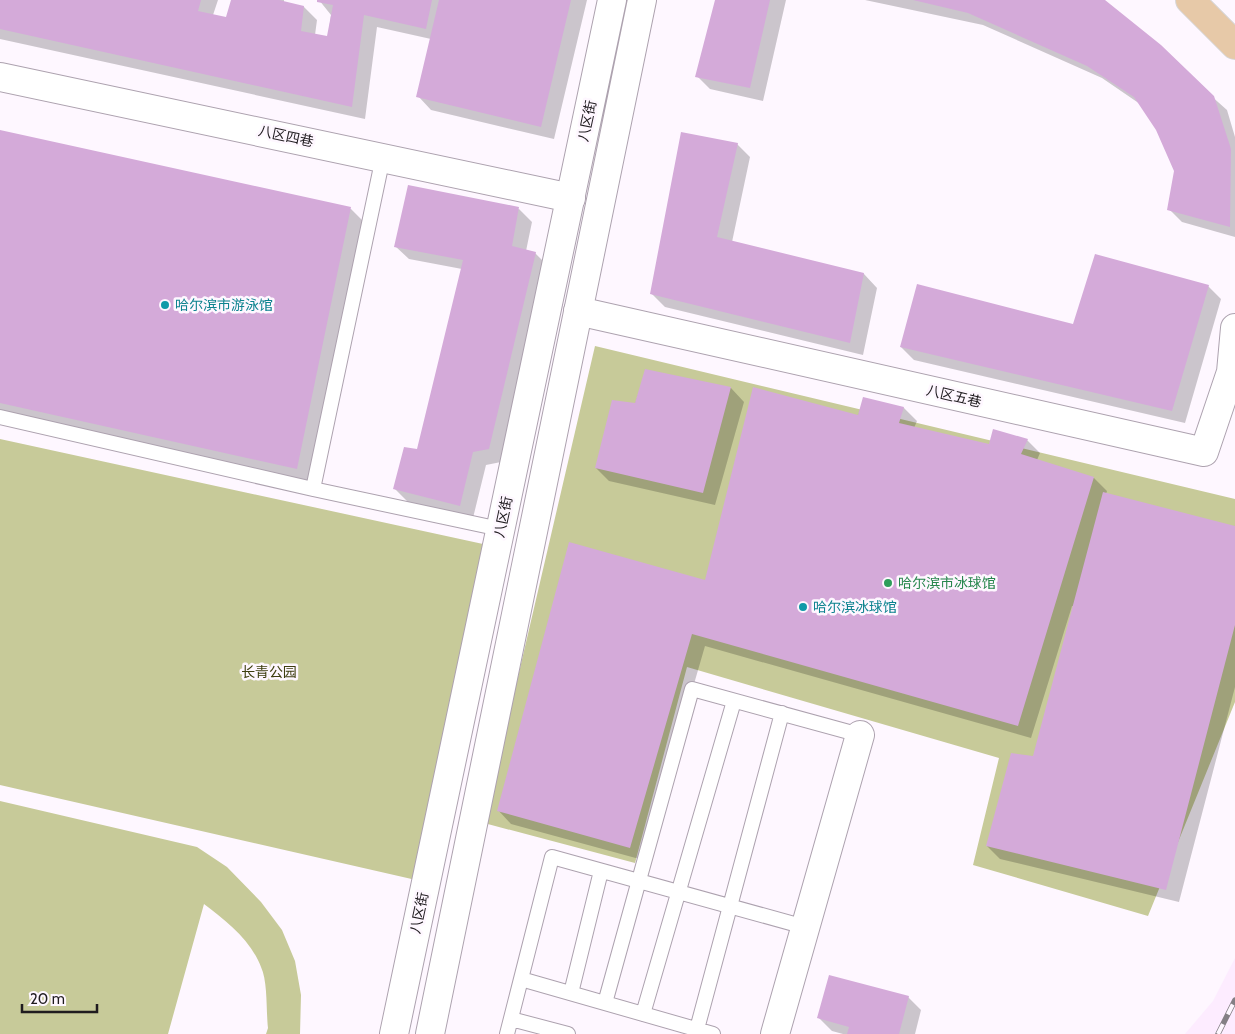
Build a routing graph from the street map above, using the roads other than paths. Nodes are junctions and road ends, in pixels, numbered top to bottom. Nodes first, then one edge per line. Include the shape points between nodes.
1 (612, 0) edge
2 (642, 0) edge
3 (1190, 0) edge
4 (1235, 45) edge
5 (0, 77) edge
6 (383, 157) junction
7 (571, 198) junction
8 (578, 311) junction
9 (1235, 328) edge
10 (0, 417) edge
11 (313, 488) junction
12 (500, 529) junction
13 (734, 702) junction
14 (782, 713) junction
15 (860, 735) joint
16 (601, 871) junction
17 (639, 882) junction
18 (679, 892) junction
19 (730, 906) junction
20 (805, 927) junction
21 (521, 979) junction
22 (571, 994) junction
23 (605, 1003) junction
24 (643, 1014) junction
25 (511, 1019) junction
26 (697, 1029) junction
27 (394, 1034) edge
28 (430, 1034) edge
29 (507, 1034) edge
30 (568, 1034) edge
31 (713, 1034) edge
32 (775, 1034) edge

1 - 7 main road, 八区街
2 - 8 main road
3 - 4 main road
5 - 6 main road, 八区四巷
6 - 7 main road, 八区四巷
6 - 11 lane
7 - 12 main road, 八区街
8 - 9 main road, 八区五巷 via 1204,452 1231,372
8 - 28 main road
10 - 11 lane
11 - 12 lane
12 - 27 main road, 八区街
13 - 14 lane
13 - 17 lane via 692,689
13 - 18 lane
14 - 15 lane
14 - 19 lane
15 - 20 main road
16 - 17 lane
16 - 21 lane via 552,858
16 - 22 lane
17 - 18 lane
17 - 23 lane
18 - 19 lane
18 - 24 lane
19 - 20 lane
19 - 26 lane
20 - 32 main road
21 - 22 lane
21 - 25 lane
22 - 23 lane
23 - 24 lane
24 - 26 lane
25 - 29 lane
25 - 30 lane
26 - 31 lane

